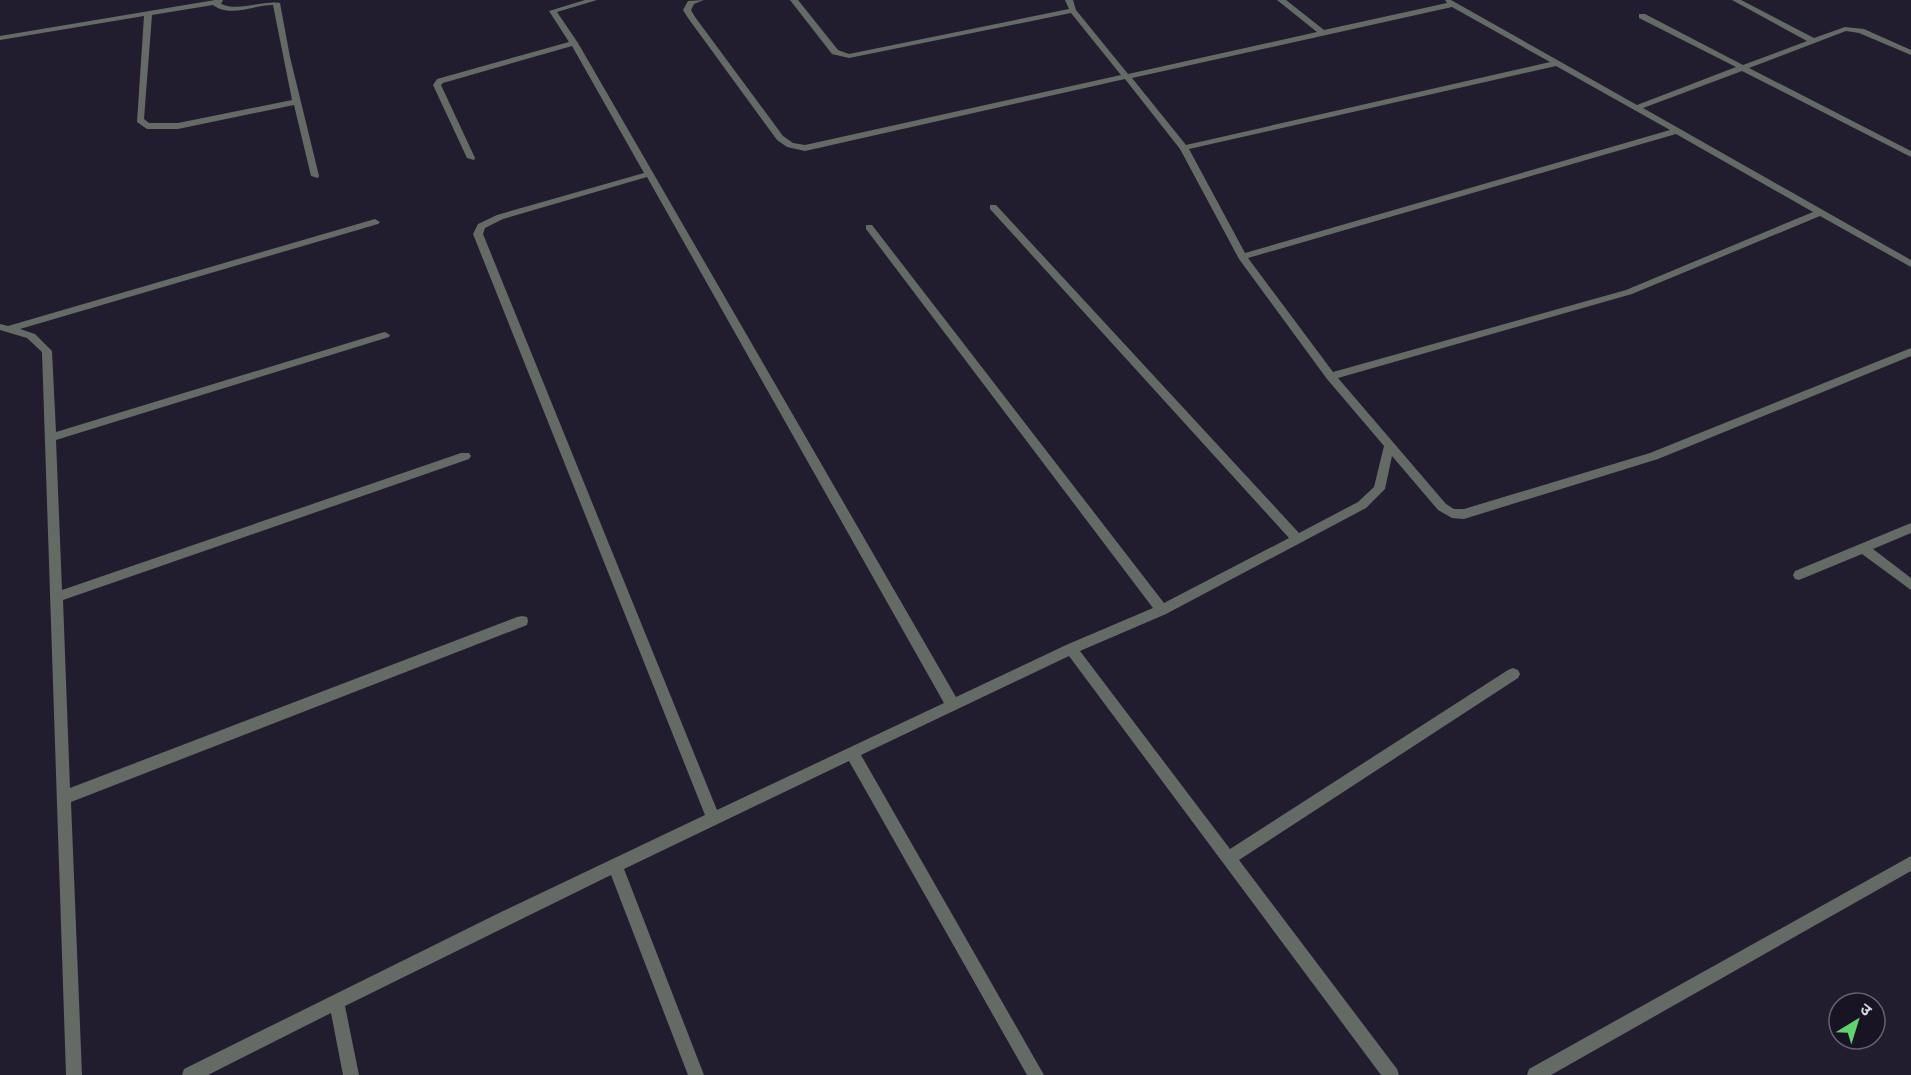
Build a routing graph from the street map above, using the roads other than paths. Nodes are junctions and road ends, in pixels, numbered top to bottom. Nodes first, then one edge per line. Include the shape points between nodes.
1 (593, 0) edge
2 (700, 0) edge
3 (794, 0) edge
4 (1281, 0) edge
5 (1736, 0) edge
6 (219, 1) edge
7 (1451, 2) edge
8 (1072, 3) edge
9 (148, 14) junction
10 (1642, 16) dead end
11 (1323, 33) junction
12 (0, 38) edge
13 (1813, 41) junction
14 (574, 43) junction
15 (1911, 53) edge
16 (1557, 63) junction
17 (1742, 68) junction
18 (1127, 75) junction
19 (296, 102) junction
20 (1636, 108) junction
21 (1677, 131) junction
22 (1184, 148) junction
23 (1911, 154) edge
24 (471, 158) dead end
25 (649, 174) junction
26 (315, 176) dead end
27 (993, 207) dead end
28 (1820, 213) junction
29 (375, 222) dead end
30 (869, 227) dead end
31 (1242, 257) junction
32 (1911, 264) edge
33 (4, 328) edge
34 (385, 335) dead end
35 (1911, 352) edge
36 (1331, 376) junction
37 (50, 438) junction
38 (1389, 446) junction
39 (465, 456) dead end
40 (1911, 528) edge
41 (1297, 539) junction
42 (1863, 548) junction
43 (1799, 575) dead end
44 (1911, 585) edge
45 (56, 597) junction
46 (1162, 610) junction
47 (522, 621) dead end
48 (1071, 649) junction
49 (1513, 674) dead end
50 (953, 705) junction
51 (852, 753) junction
52 (63, 798) junction
53 (714, 819) junction
54 (1229, 858) junction
55 (1911, 862) edge
56 (615, 865) junction
57 (337, 1004) junction
58 (74, 1075) edge
59 (190, 1075) edge
60 (351, 1075) edge
61 (696, 1075) edge
62 (1036, 1075) edge
63 (1391, 1075) edge
64 (1535, 1075) edge

1 - 14 street via 553,11
2 - 18 street via 691,3 687,10 692,18 780,138 805,148
3 - 8 street via 835,52 849,56
4 - 11 street
5 - 13 street
6 - 9 street
6 - 19 street via 219,8 224,9 276,3
7 - 11 street
7 - 16 street
8 - 18 street
9 - 12 street
9 - 19 street via 140,120 147,126 178,126
10 - 17 street
11 - 18 street
13 - 15 street via 1852,29
13 - 17 street
14 - 24 street via 440,81 437,85
14 - 25 street
16 - 20 street
16 - 22 street
17 - 20 street
17 - 23 street
18 - 22 street
19 - 26 street
20 - 21 street
21 - 28 street
21 - 31 street
22 - 31 street
25 - 50 street
25 - 53 street via 494,219 481,226 478,234
27 - 41 street
28 - 32 street
28 - 36 street via 1629,292
29 - 33 street
30 - 46 street
31 - 36 street
33 - 37 street via 31,336 47,351
34 - 37 street
35 - 38 street via 1654,456 1464,514 1442,507
36 - 38 street
37 - 45 street
38 - 41 street via 1379,489 1371,498
39 - 45 street
40 - 42 street
41 - 46 street
42 - 43 street
42 - 44 street
45 - 52 street
46 - 48 street
47 - 52 street
48 - 50 street
48 - 54 street
49 - 54 street
50 - 51 street
51 - 53 street
51 - 62 street
52 - 58 street
53 - 56 street
54 - 63 street
55 - 64 street
56 - 57 street
56 - 61 street
57 - 59 street
57 - 60 street

